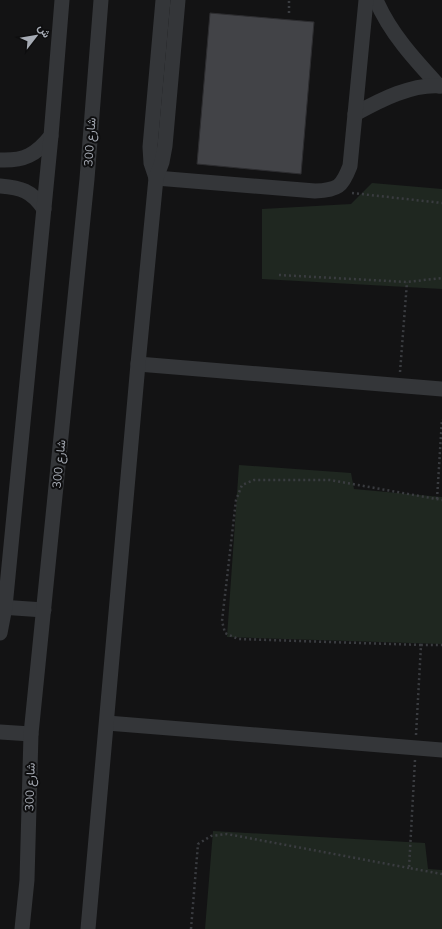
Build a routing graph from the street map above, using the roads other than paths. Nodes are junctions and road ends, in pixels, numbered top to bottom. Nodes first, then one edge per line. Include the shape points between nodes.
1 (62, 0) edge
2 (101, 0) edge
3 (163, 0) edge
4 (178, 0) edge
5 (366, 0) edge
6 (376, 0) edge
7 (441, 86) edge
8 (355, 114) junction
9 (51, 136) junction
10 (0, 160) edge
11 (156, 178) junction
12 (0, 186) edge
13 (44, 209) junction
14 (138, 364) junction
15 (442, 389) edge
16 (3, 607) edge
17 (44, 610) junction
18 (0, 633) edge
19 (107, 723) junction
20 (0, 732) edge
21 (31, 734) junction
22 (442, 750) edge
23 (22, 929) edge
24 (88, 929) edge

1 - 9 street
2 - 17 street, شارع 300 via 87,179
3 - 11 street via 150,147 151,163
4 - 11 street via 166,146
5 - 8 street
6 - 7 street via 396,36
7 - 8 street via 396,94
8 - 11 street via 350,166 344,181 331,190 315,191
9 - 10 street via 36,152 27,157 16,161
9 - 13 street
11 - 14 street
12 - 13 street via 27,191
13 - 16 street
14 - 15 street
14 - 19 street
16 - 17 street
16 - 18 street
17 - 21 street, شارع 300
19 - 22 street
19 - 24 street
20 - 21 street
21 - 23 street, شارع 300 via 27,880

